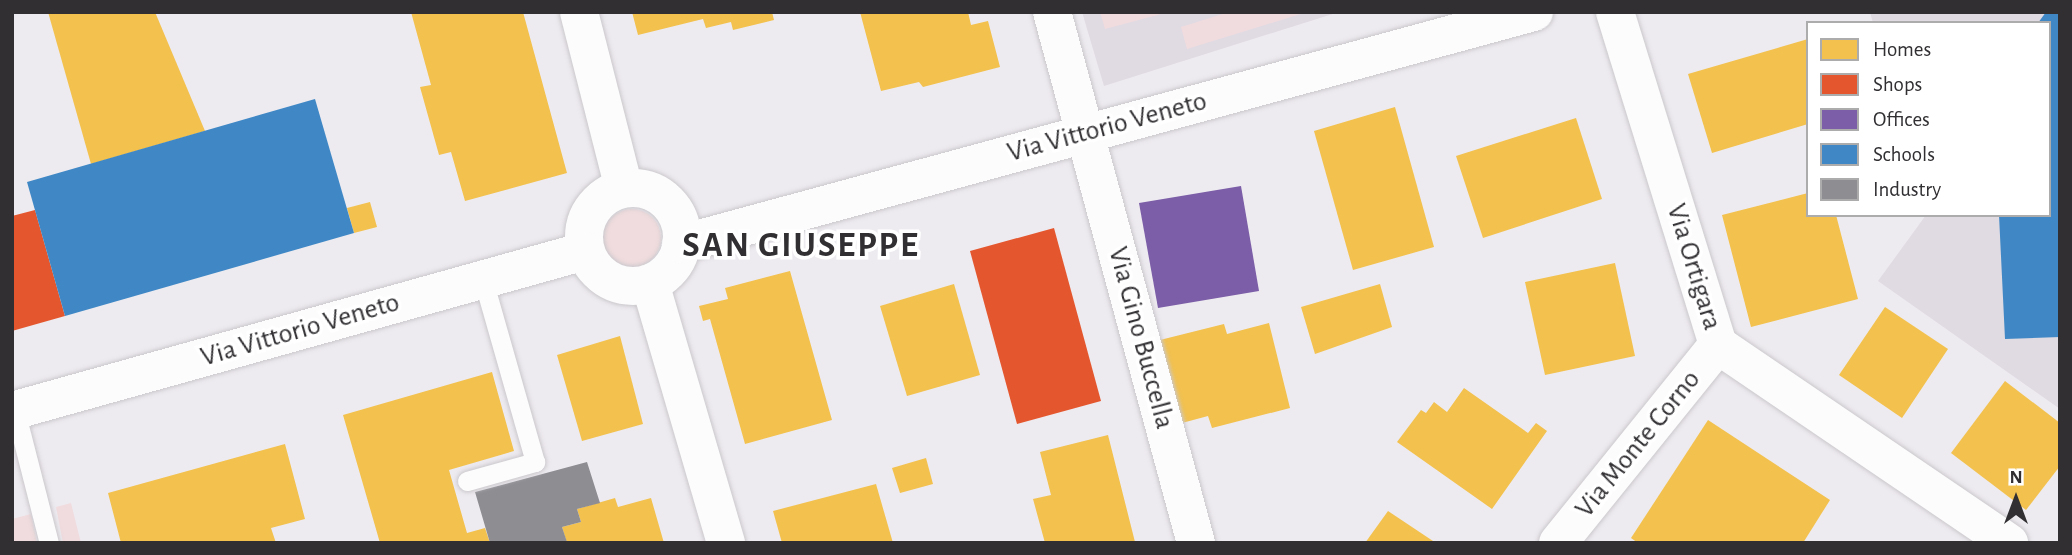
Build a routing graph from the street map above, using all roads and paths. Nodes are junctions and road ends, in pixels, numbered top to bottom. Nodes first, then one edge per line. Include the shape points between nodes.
1 (579, 12) edge
2 (1052, 12) edge
3 (1534, 12) edge
4 (1615, 12) edge
5 (1086, 132) junction
6 (624, 188) junction
7 (681, 244) junction
8 (585, 251) junction
9 (483, 280) junction
10 (650, 283) junction
11 (1718, 345) junction
12 (14, 410) edge
13 (467, 481) dead end
14 (49, 543) edge
15 (726, 543) edge
16 (1196, 543) edge
17 (1558, 543) edge
18 (2009, 543) edge

1 - 6 street
2 - 5 street, Via Gino Buccella
3 - 5 street, Via Vittorio Veneto
4 - 11 street, Via Ortigara
5 - 7 street, Via Vittorio Veneto
5 - 16 street, Via Gino Buccella
6 - 7 street via 640,188 667,202 677,214
6 - 8 street via 609,194 587,218
7 - 10 street via 676,260
8 - 9 street, Via Vittorio Veneto
8 - 10 street via 604,277 635,286
9 - 12 street, Via Vittorio Veneto
9 - 13 lane via 534,462
10 - 15 street
11 - 17 street, Via Monte Corno
11 - 18 street, Via Ortigara
12 - 14 lane, Via Vittorio Veneto

